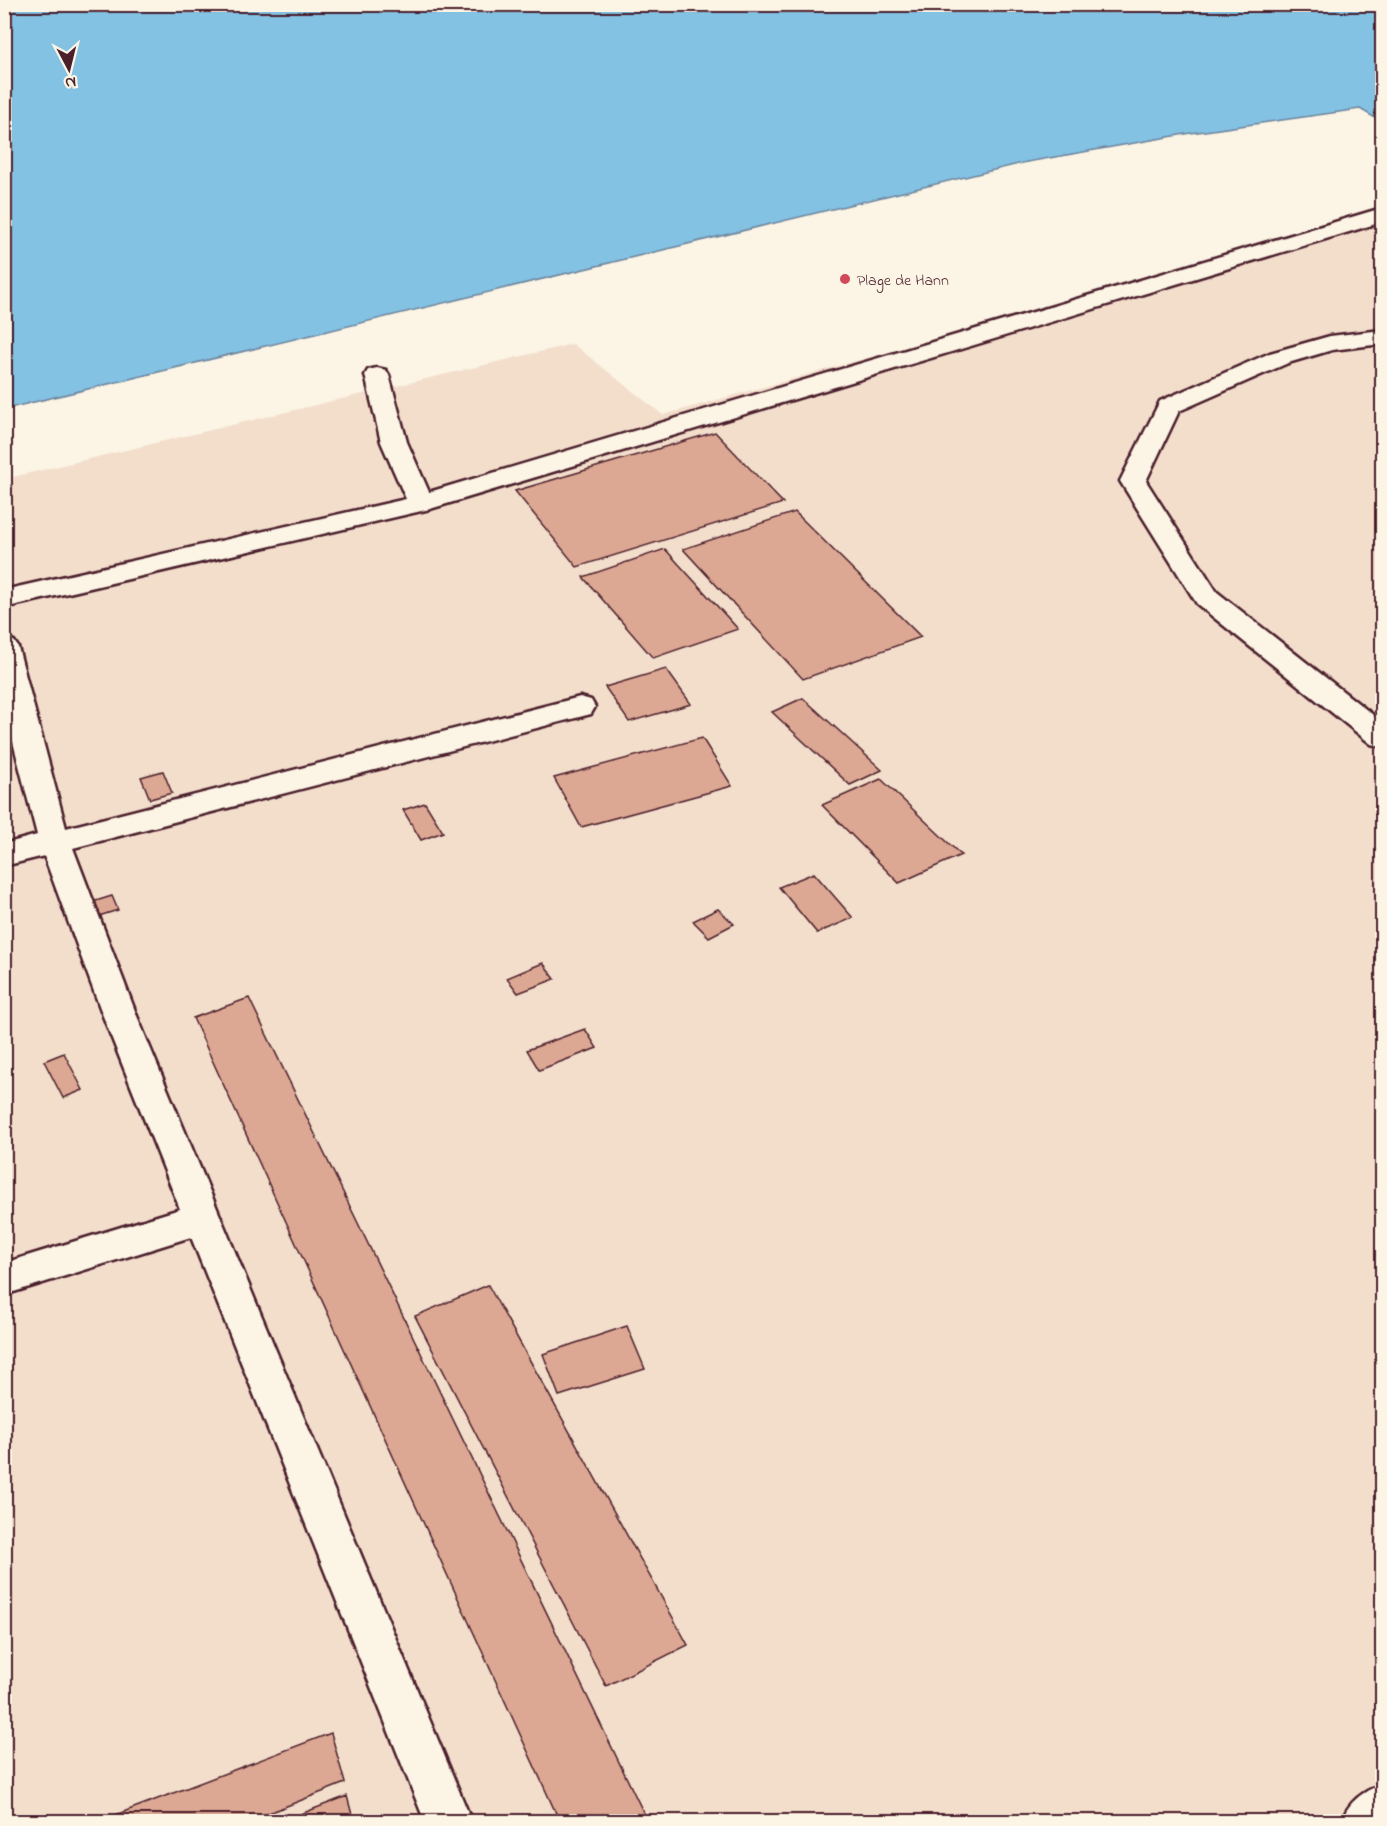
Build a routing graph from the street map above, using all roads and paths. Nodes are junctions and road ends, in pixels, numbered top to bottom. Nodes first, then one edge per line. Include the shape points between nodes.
1 (1383, 215) edge
2 (1383, 337) edge
3 (377, 375) dead end
4 (421, 502) junction
5 (4, 599) edge
6 (4, 647) edge
7 (580, 707) dead end
8 (1383, 737) edge
9 (54, 842) junction
10 (4, 855) edge
11 (201, 1218) junction
12 (4, 1279) edge
13 (1383, 1807) edge
14 (449, 1821) edge
15 (1364, 1821) edge

1 - 4 lane
2 - 8 lane via 1330,343 1279,358 1169,406 1133,481 1207,598
3 - 4 lane via 394,442
4 - 5 lane
6 - 9 lane
7 - 9 lane
9 - 10 lane
9 - 11 lane
11 - 12 lane
11 - 14 lane
13 - 15 lane

